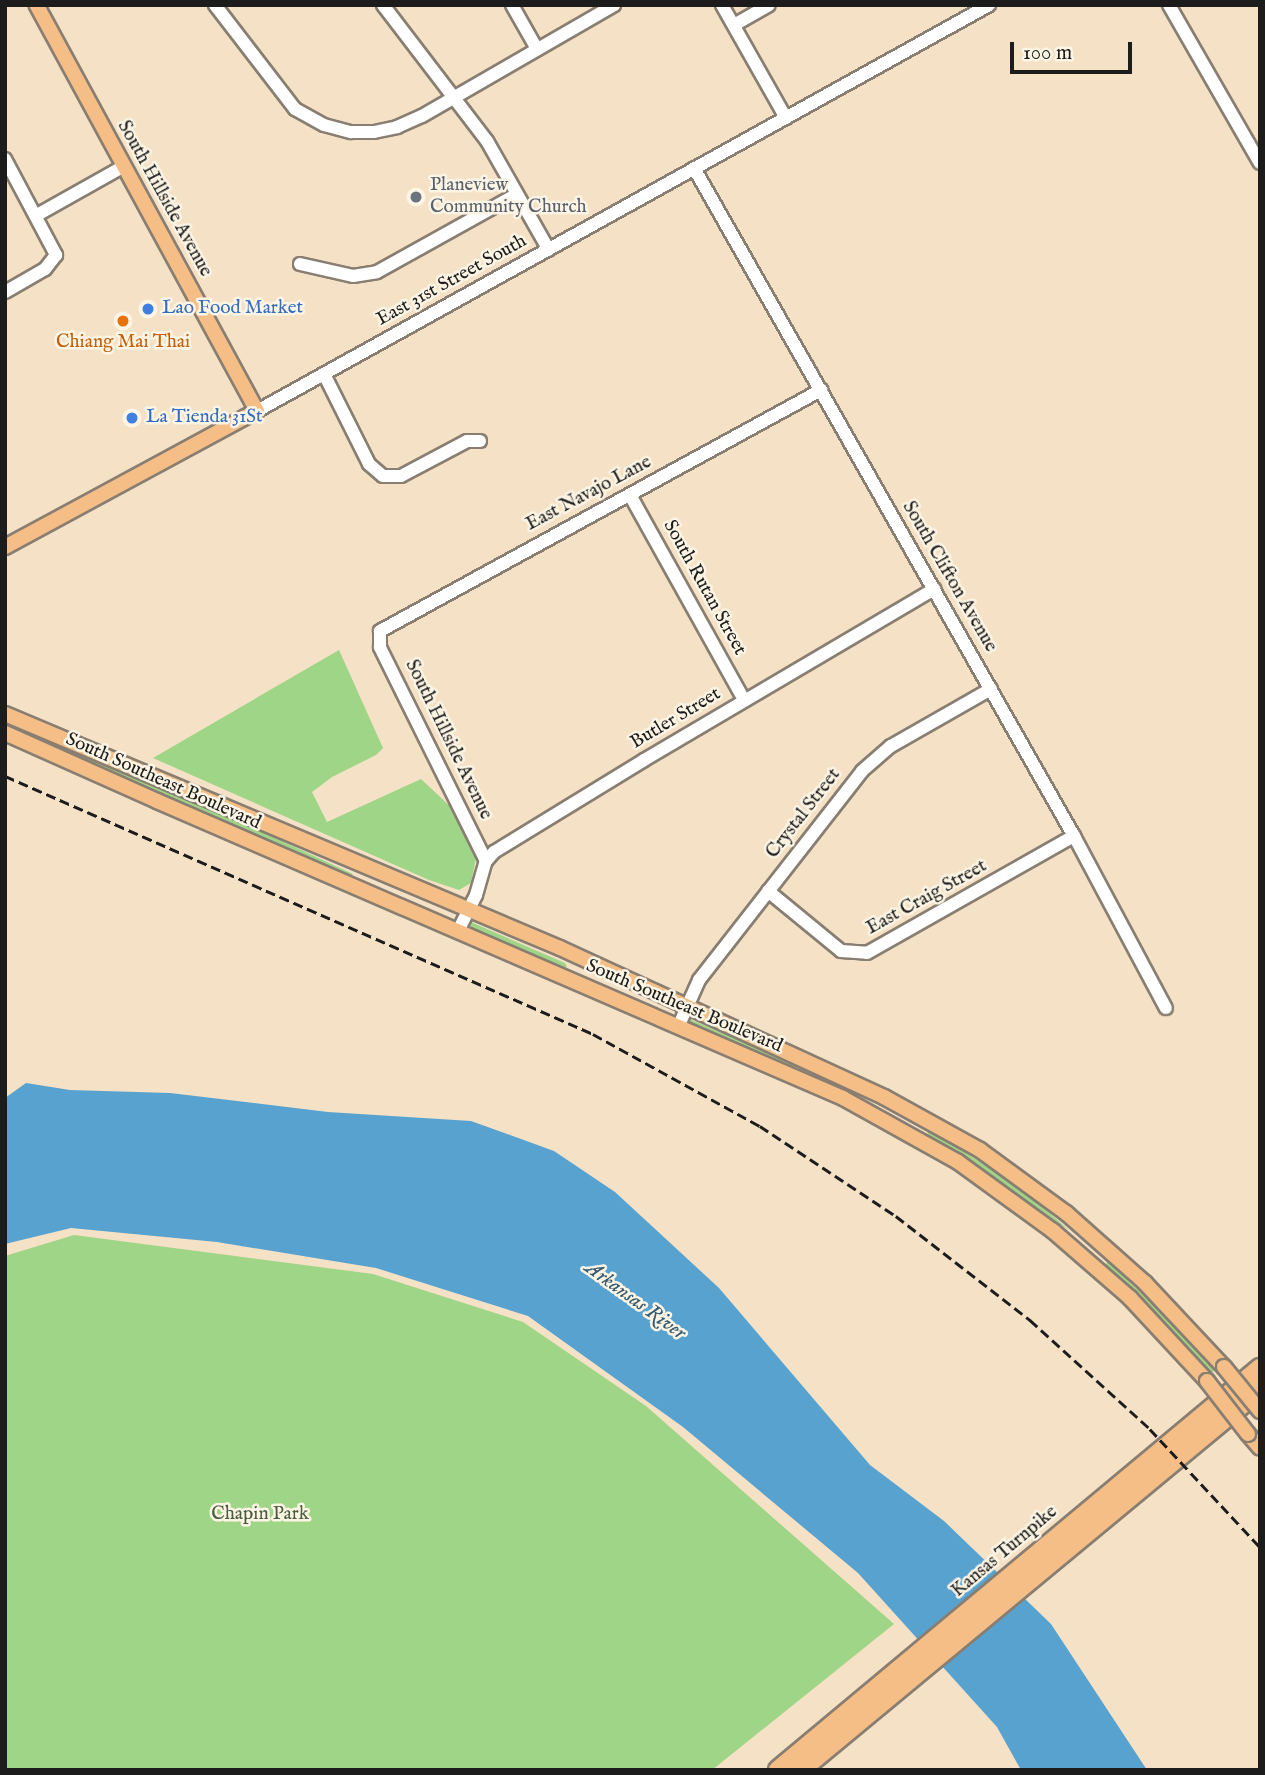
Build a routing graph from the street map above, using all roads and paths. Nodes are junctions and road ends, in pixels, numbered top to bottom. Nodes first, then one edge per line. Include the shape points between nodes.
1 (37, 5) edge
2 (215, 5) edge
3 (383, 5) edge
4 (512, 5) edge
5 (614, 5) edge
6 (722, 5) edge
7 (769, 5) edge
8 (989, 5) edge
9 (1170, 5) edge
10 (734, 25) junction
11 (537, 49) junction
12 (454, 97) junction
13 (786, 118) junction
14 (1255, 143) edge
15 (5, 159) edge
16 (1260, 163) edge
17 (124, 166) junction
18 (695, 169) junction
19 (517, 194) junction
20 (37, 215) junction
21 (549, 250) junction
22 (300, 264) dead end
23 (5, 292) edge
24 (324, 374) junction
25 (821, 390) junction
26 (257, 411) junction
27 (480, 441) dead end
28 (630, 495) junction
29 (5, 547) edge
30 (934, 589) junction
31 (378, 636) joint
32 (991, 689) junction
33 (744, 700) junction
34 (5, 714) edge
35 (5, 733) edge
36 (1074, 836) junction
37 (486, 861) junction
38 (768, 891) junction
39 (468, 909) junction
40 (457, 931) junction
41 (687, 1005) junction
42 (1166, 1008) dead end
43 (679, 1026) junction
44 (1260, 1368) edge
45 (1260, 1390) edge
46 (1260, 1411) edge
47 (1260, 1448) edge
48 (1074, 1534) junction
49 (901, 1677) junction
50 (778, 1770) edge
51 (801, 1770) edge

1 - 17 main road, South Hillside Avenue
2 - 12 street via 295,109 324,125 374,132 397,127
3 - 12 street
4 - 11 street
5 - 11 street
6 - 10 street
7 - 10 street
8 - 13 street, East 31st Street South
9 - 14 street
10 - 13 street
11 - 12 street
12 - 19 street via 487,141
13 - 18 street, East 31st Street South
14 - 16 street
15 - 20 street
17 - 20 street
17 - 26 main road, South Hillside Avenue
18 - 21 street, East 31st Street South
18 - 25 street, South Clifton Avenue
19 - 21 street
19 - 22 street via 377,272 353,276
20 - 23 street via 56,255 45,269
21 - 24 street, East 31st Street South
24 - 26 street, East 31st Street South
24 - 27 street via 381,482 411,473 467,441
25 - 28 street, East Navajo Lane
25 - 30 street, South Clifton Avenue
26 - 29 main road, East 31st Street South
28 - 31 street, East Navajo Lane via 397,620
28 - 33 street, South Rutan Street
30 - 32 street, South Clifton Avenue
30 - 33 street, Butler Street
31 - 37 street, South Hillside Avenue
32 - 36 street, South Clifton Avenue
32 - 38 street, Crystal Street via 879,754
33 - 37 street, Butler Street
34 - 39 main road, South Southeast Boulevard
35 - 40 main road, South Southeast Boulevard
36 - 38 street, East Craig Street via 867,953 850,954 838,948
36 - 42 street, South Clifton Avenue
37 - 39 street
38 - 41 street, Crystal Street via 699,981
39 - 40 street
39 - 41 main road, South Southeast Boulevard
40 - 43 main road, South Southeast Boulevard
41 - 43 street, Crystal Street
41 - 46 main road, South Southeast Boulevard, bridge via 884,1097 980,1150 1107,1247 1187,1325
43 - 47 main road, South Southeast Boulevard, bridge via 843,1098 958,1162 1053,1231 1130,1298 1207,1381
44 - 48 highway, Kansas Turnpike
45 - 48 highway, Kansas Turnpike
48 - 49 highway, Kansas Turnpike
49 - 50 highway, Kansas Turnpike
49 - 51 highway, Kansas Turnpike

